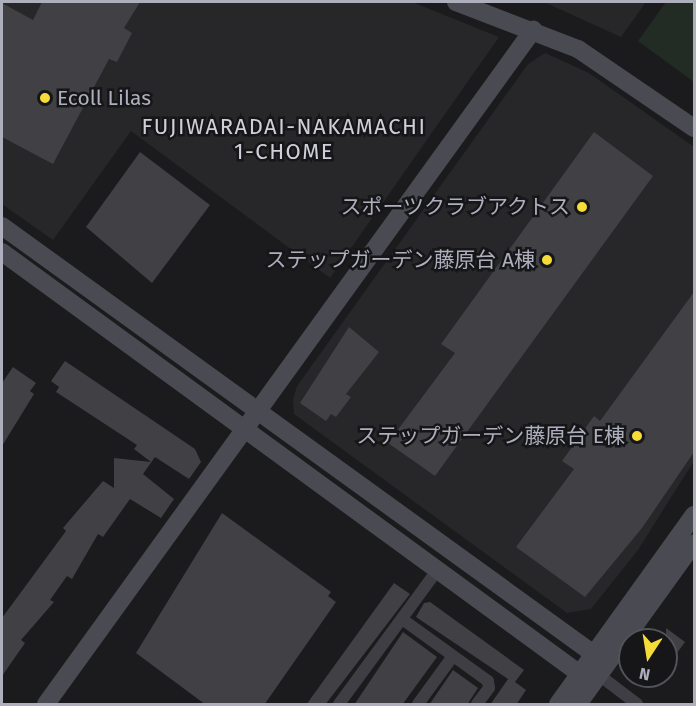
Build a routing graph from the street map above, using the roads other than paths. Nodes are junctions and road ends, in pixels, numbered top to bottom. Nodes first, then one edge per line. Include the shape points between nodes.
1 (456, 2) edge
2 (533, 30) junction
3 (694, 128) edge
4 (2, 226) edge
5 (2, 252) edge
6 (256, 414) junction
7 (245, 429) junction
8 (694, 515) edge
9 (694, 543) edge
10 (439, 568) junction
11 (402, 619) junction
12 (453, 656) junction
13 (595, 656) junction
14 (580, 674) junction
15 (599, 675) junction
16 (46, 705) edge
17 (339, 705) edge
18 (418, 705) edge
19 (477, 705) edge
20 (558, 705) edge
21 (578, 705) edge
22 (637, 705) edge

1 - 2 street
2 - 3 street via 578,49
2 - 6 street
4 - 6 street
5 - 7 street
6 - 7 street
6 - 13 street
7 - 10 street
7 - 16 street
8 - 13 street
9 - 15 street
10 - 11 street
10 - 14 street
11 - 12 street
11 - 17 street
12 - 18 street
12 - 19 street via 488,681 489,688
13 - 14 street
13 - 15 street
14 - 15 street
14 - 20 street
15 - 21 street
15 - 22 street

